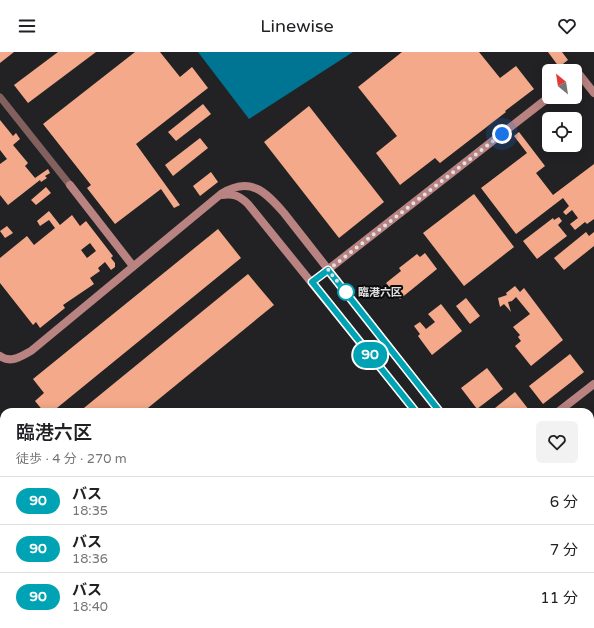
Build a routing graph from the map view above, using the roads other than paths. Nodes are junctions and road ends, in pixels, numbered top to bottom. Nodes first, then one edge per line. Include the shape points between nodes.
1 (582, 78) edge
2 (594, 93) edge
3 (0, 97) edge
4 (542, 102) edge
5 (70, 185) joint
6 (218, 197) junction
7 (133, 266) junction
8 (328, 270) junction
9 (312, 282) junction
10 (0, 356) edge
11 (594, 384) edge
12 (413, 408) edge
13 (437, 408) edge
14 (563, 408) edge

1 - 2 street
3 - 5 street
4 - 8 street
5 - 7 street
6 - 7 street
6 - 8 street via 237,186 247,185 256,188 275,203
6 - 9 street via 237,195 248,204
7 - 10 street via 31,351 19,358 4,359
8 - 9 street
8 - 13 street
9 - 12 street
11 - 14 street

